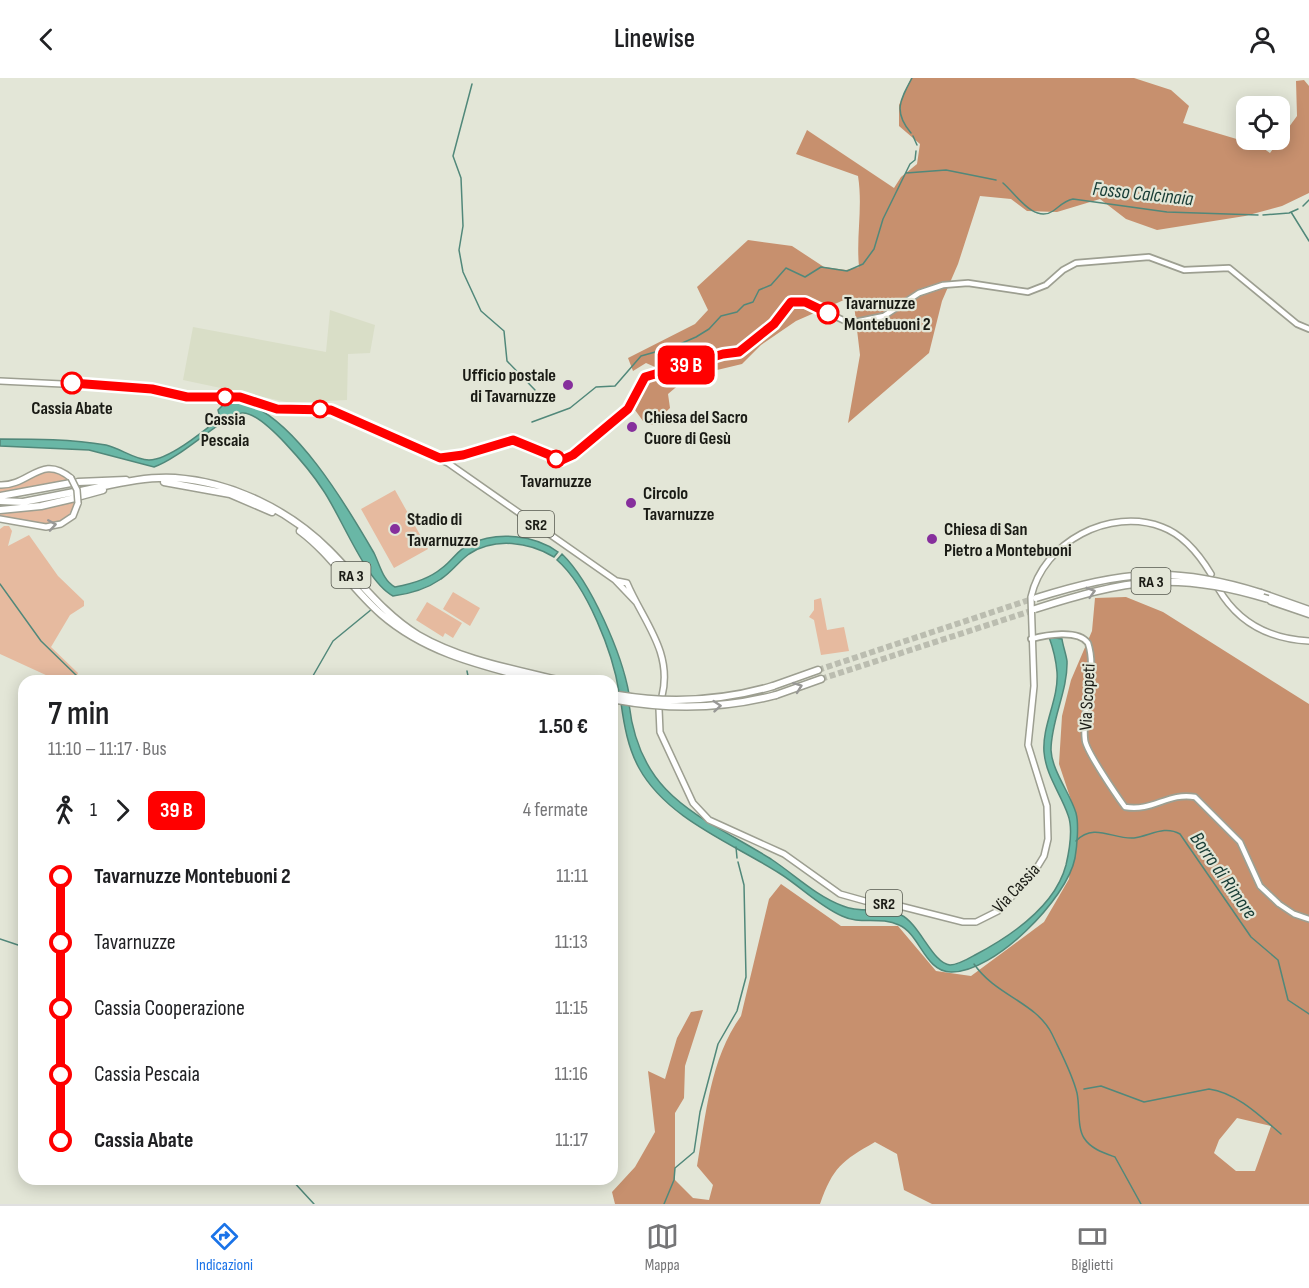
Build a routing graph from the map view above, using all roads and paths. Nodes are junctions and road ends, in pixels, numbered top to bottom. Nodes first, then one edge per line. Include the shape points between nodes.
1 (1309, 329) edge
2 (1, 381) edge
3 (459, 455) junction
4 (440, 458) junction
5 (449, 464) junction
6 (154, 480) junction
7 (73, 481) junction
8 (142, 481) junction
9 (0, 485) edge
10 (0, 495) edge
11 (78, 496) junction
12 (0, 501) edge
13 (0, 510) edge
14 (0, 519) edge
15 (1211, 574) dead end
16 (1218, 588) dead end
17 (1036, 598) tunnel mouth
18 (1035, 609) tunnel mouth
19 (1309, 610) edge
20 (1309, 614) edge
21 (1031, 639) junction
22 (1309, 641) edge
23 (818, 670) tunnel mouth
24 (519, 675) edge
25 (537, 675) edge
26 (821, 679) tunnel mouth
27 (662, 696) dead end
28 (618, 697) edge
29 (618, 697) edge
30 (659, 709) dead end
31 (1309, 919) edge

1 - 3 main road via 1297,324 1229,268 1184,270 1153,258 1076,264 1046,285 1025,293 968,283 942,285 919,293 884,316 866,321 847,322 795,301 787,305 769,329 739,352 645,377 628,409 573,455 562,460 510,440
2 - 4 main road, SR2 via 145,388 187,397 240,397 277,409 331,410
3 - 4 main road
3 - 5 main road
4 - 5 main road, SR2
5 - 27 main road, SR2 via 624,585 652,630 663,658 666,676
6 - 8 highway, RA 3
6 - 24 highway, RA 3 via 230,494 272,512 305,535 381,614 416,639 453,657
6 - 25 highway, RA 3 via 202,482 265,504 315,537 384,610 418,634 454,652
7 - 8 highway
7 - 9 main road via 56,469 44,469 17,483
7 - 10 highway
7 - 11 main road, bridge
8 - 11 highway, RA 3
11 - 12 highway, RA 3
11 - 13 highway via 41,506
14 -> 11 main road via 54,527 73,516
15 - 21 main road, Via Cassia / SR2 via 1181,537 1162,527 1130,522 1093,528 1059,548 1040,573 1031,597
16 - 22 main road via 1233,610 1258,629
17 - 19 highway, RA 3, bridge via 1092,581 1139,574 1203,577
18 -> 20 highway, RA 3, bridge via 1096,590 1147,581 1201,582
21 - 30 main road, Via Cassia / SR2 via 1034,686 1028,745 1049,816 1046,849 1040,865 1013,897 998,911 976,922 840,894 784,854 709,819 693,803 660,732
21 - 31 main road, Via Scopeti via 1080,636 1088,643 1085,740 1125,807 1139,810 1173,796 1195,797 1240,842 1260,886 1279,904
23 - 28 highway, bridge via 773,686 699,700
29 -> 26 highway, bridge via 685,708 727,705 776,695

